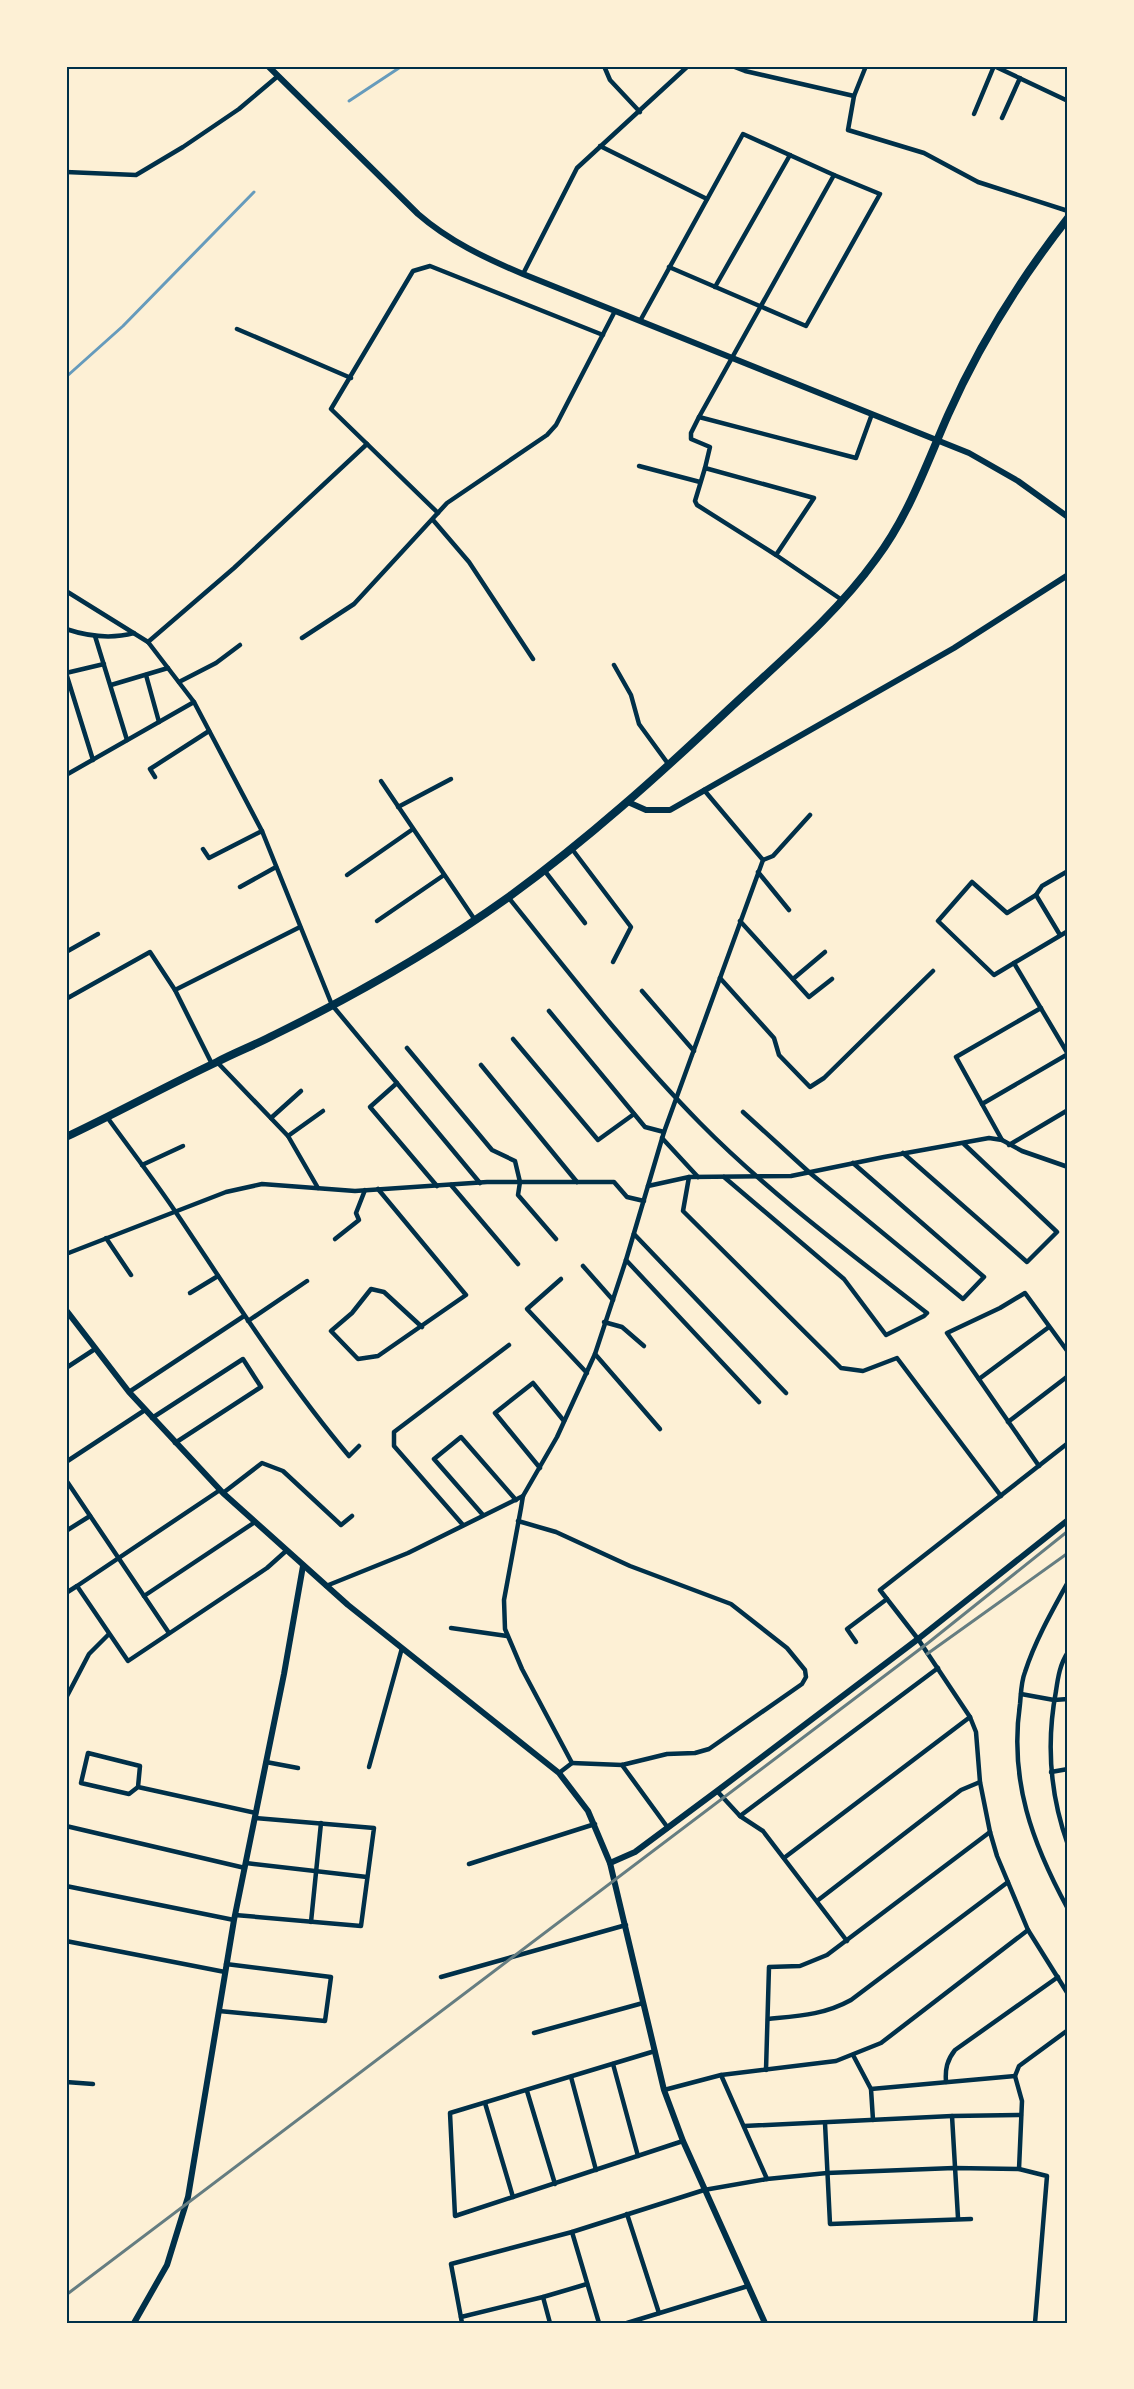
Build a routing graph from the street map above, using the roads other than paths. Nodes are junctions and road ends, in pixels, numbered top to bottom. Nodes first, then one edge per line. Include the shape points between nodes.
1 (268, 66) edge
2 (604, 66) edge
3 (688, 66) edge
4 (732, 66) edge
5 (866, 66) edge
6 (994, 66) edge
7 (279, 76) junction
8 (1020, 78) junction
9 (854, 96) junction
10 (1068, 101) edge
11 (640, 112) junction
12 (974, 114) dead end
13 (1002, 118) dead end
14 (600, 146) junction
15 (790, 154) junction
16 (66, 172) edge
17 (834, 175) junction
18 (707, 199) junction
19 (1068, 211) edge
20 (1068, 218) edge
21 (1060, 227) junction
22 (1068, 234) edge
23 (669, 267) junction
24 (523, 274) junction
25 (715, 287) junction
26 (760, 306) junction
27 (615, 311) junction
28 (640, 321) junction
29 (237, 329) dead end
30 (603, 335) junction
31 (731, 358) junction
32 (351, 378) junction
33 (872, 414) junction
34 (699, 417) junction
35 (938, 441) junction
36 (367, 444) junction
37 (639, 466) dead end
38 (705, 468) junction
39 (700, 482) junction
40 (438, 513) junction
41 (1068, 517) edge
42 (433, 520) junction
43 (776, 555) junction
44 (1068, 575) edge
45 (66, 591) edge
46 (842, 600) junction
47 (66, 629) edge
48 (134, 633) junction
49 (95, 636) junction
50 (302, 638) dead end
51 (148, 642) junction
52 (240, 645) dead end
53 (533, 659) dead end
54 (104, 664) junction
55 (614, 665) dead end
56 (168, 668) junction
57 (66, 673) edge
58 (146, 675) junction
59 (179, 682) junction
60 (111, 685) junction
61 (194, 702) junction
62 (159, 722) junction
63 (209, 731) junction
64 (127, 740) junction
65 (93, 760) junction
66 (669, 765) junction
67 (66, 775) edge
68 (155, 777) dead end
69 (451, 779) dead end
70 (381, 781) dead end
71 (704, 790) junction
72 (628, 802) junction
73 (398, 807) junction
74 (810, 815) dead end
75 (413, 829) junction
76 (262, 831) junction
77 (203, 849) dead end
78 (572, 849) junction
79 (763, 860) junction
80 (276, 867) junction
81 (544, 870) junction
82 (1068, 871) edge
83 (758, 873) junction
84 (347, 875) dead end
85 (444, 875) junction
86 (240, 887) dead end
87 (1036, 895) junction
88 (508, 897) junction
89 (789, 910) dead end
90 (475, 920) junction
91 (377, 921) dead end
92 (740, 921) junction
93 (585, 923) dead end
94 (300, 927) junction
95 (1068, 931) edge
96 (98, 934) dead end
97 (1060, 935) junction
98 (66, 952) edge
99 (825, 952) dead end
100 (613, 962) dead end
101 (1014, 963) junction
102 (933, 971) dead end
103 (720, 978) junction
104 (793, 979) junction
105 (832, 979) dead end
106 (175, 990) junction
107 (642, 991) dead end
108 (66, 999) edge
109 (332, 1005) junction
110 (1041, 1008) junction
111 (549, 1011) dead end
112 (513, 1039) dead end
113 (408, 1048) dead end
114 (694, 1051) junction
115 (1068, 1054) edge
116 (215, 1063) junction
117 (481, 1065) dead end
118 (398, 1083) junction
119 (301, 1091) dead end
120 (677, 1099) junction
121 (982, 1104) junction
122 (1068, 1110) edge
123 (323, 1111) dead end
124 (743, 1112) dead end
125 (634, 1114) junction
126 (107, 1117) junction
127 (271, 1118) junction
128 (663, 1135) junction
129 (66, 1137) edge
130 (288, 1137) junction
131 (1002, 1140) junction
132 (964, 1144) junction
133 (1010, 1145) junction
134 (183, 1146) dead end
135 (903, 1153) junction
136 (853, 1163) junction
137 (142, 1165) junction
138 (1068, 1167) edge
139 (810, 1173) junction
140 (689, 1177) junction
141 (698, 1177) junction
142 (724, 1177) junction
143 (757, 1177) junction
144 (520, 1182) junction
145 (577, 1182) junction
146 (480, 1183) junction
147 (451, 1185) junction
148 (436, 1186) junction
149 (648, 1186) junction
150 (318, 1188) junction
151 (378, 1189) junction
152 (365, 1190) junction
153 (644, 1201) junction
154 (175, 1211) junction
155 (634, 1233) junction
156 (105, 1238) junction
157 (335, 1239) dead end
158 (556, 1239) dead end
159 (66, 1254) edge
160 (626, 1260) junction
161 (518, 1264) dead end
162 (583, 1266) dead end
163 (131, 1275) dead end
164 (218, 1276) junction
165 (561, 1279) dead end
166 (308, 1281) dead end
167 (190, 1293) dead end
168 (613, 1300) junction
169 (66, 1310) edge
170 (244, 1316) junction
171 (248, 1321) junction
172 (604, 1322) junction
173 (422, 1327) junction
174 (1049, 1327) junction
175 (509, 1345) dead end
176 (644, 1346) dead end
177 (95, 1349) junction
178 (1068, 1352) edge
179 (595, 1354) junction
180 (66, 1368) edge
181 (587, 1373) junction
182 (1068, 1376) edge
183 (979, 1379) junction
184 (129, 1392) junction
185 (786, 1393) dead end
186 (759, 1402) dead end
187 (145, 1410) junction
188 (152, 1418) junction
189 (564, 1421) junction
190 (1008, 1422) junction
191 (660, 1429) dead end
192 (175, 1443) junction
193 (1068, 1443) edge
194 (359, 1446) dead end
195 (66, 1462) edge
196 (1039, 1466) junction
197 (540, 1468) junction
198 (66, 1480) edge
199 (221, 1492) junction
200 (523, 1496) junction
201 (1001, 1496) junction
202 (516, 1500) junction
203 (483, 1515) junction
204 (90, 1516) junction
205 (352, 1516) dead end
206 (1068, 1520) edge
207 (518, 1521) junction
208 (255, 1522) junction
209 (463, 1525) junction
210 (66, 1531) edge
211 (286, 1551) junction
212 (118, 1558) junction
213 (303, 1566) junction
214 (1068, 1582) edge
215 (77, 1586) junction
216 (326, 1586) junction
217 (66, 1593) edge
218 (144, 1596) junction
219 (886, 1599) junction
220 (451, 1628) dead end
221 (169, 1633) junction
222 (109, 1634) junction
223 (507, 1636) junction
224 (918, 1639) junction
225 (856, 1642) dead end
226 (402, 1648) junction
227 (1068, 1652) edge
228 (938, 1668) junction
229 (1021, 1694) junction
230 (66, 1698) edge
231 (1068, 1699) edge
232 (1054, 1700) junction
233 (970, 1717) junction
234 (266, 1762) junction
235 (572, 1763) junction
236 (622, 1765) junction
237 (369, 1767) dead end
238 (298, 1768) dead end
239 (1068, 1769) edge
240 (1051, 1772) junction
241 (559, 1773) junction
242 (980, 1782) junction
243 (138, 1787) junction
244 (717, 1791) junction
245 (256, 1815) junction
246 (740, 1816) junction
247 (321, 1823) junction
248 (595, 1824) junction
249 (66, 1826) edge
250 (668, 1828) junction
251 (990, 1832) junction
252 (1067, 1842) edge
253 (784, 1858) junction
254 (610, 1863) junction
255 (469, 1864) dead end
256 (245, 1866) junction
257 (316, 1872) junction
258 (367, 1877) junction
259 (1008, 1882) junction
260 (66, 1886) edge
261 (817, 1901) junction
262 (1068, 1909) edge
263 (234, 1918) junction
264 (311, 1922) junction
265 (626, 1925) junction
266 (1028, 1930) junction
267 (66, 1941) edge
268 (847, 1941) junction
269 (226, 1964) junction
270 (225, 1972) junction
271 (441, 1977) dead end
272 (1058, 1977) junction
273 (1068, 1995) edge
274 (643, 2003) junction
275 (219, 2011) junction
276 (768, 2019) junction
277 (1068, 2030) edge
278 (534, 2033) dead end
279 (655, 2051) junction
280 (853, 2055) junction
281 (613, 2064) junction
282 (766, 2070) junction
283 (721, 2075) junction
284 (1016, 2076) junction
285 (571, 2077) junction
286 (66, 2082) edge
287 (946, 2082) junction
288 (93, 2084) dead end
289 (872, 2089) junction
290 (664, 2090) junction
291 (527, 2091) junction
292 (485, 2103) junction
293 (1021, 2115) junction
294 (952, 2116) junction
295 (873, 2120) junction
296 (825, 2123) junction
297 (744, 2126) junction
298 (683, 2141) junction
299 (638, 2156) junction
300 (954, 2168) junction
301 (1019, 2169) junction
302 (596, 2170) junction
303 (827, 2174) junction
304 (767, 2179) junction
305 (555, 2184) junction
306 (704, 2190) junction
307 (513, 2197) junction
308 (627, 2214) junction
309 (958, 2218) junction
310 (971, 2219) dead end
311 (572, 2232) junction
312 (587, 2284) junction
313 (748, 2286) junction
314 (543, 2297) junction
315 (659, 2313) junction
316 (461, 2317) junction
317 (134, 2323) edge
318 (462, 2323) edge
319 (550, 2323) edge
320 (599, 2323) edge
321 (627, 2323) edge
322 (765, 2323) edge
323 (1035, 2323) edge

1 - 7 street
2 - 11 street via 610,80
3 - 11 street
4 - 9 street
5 - 9 street
6 - 8 street
6 - 12 street
7 - 16 street via 231,115 136,175
7 - 24 street via 385,183 447,237
8 - 10 street
8 - 13 street
9 - 19 street via 848,130 924,153 978,182
11 - 14 street
14 - 18 street
14 - 24 street via 577,168
15 - 17 street
15 - 18 street via 743,134
15 - 25 street
17 - 26 street
17 - 26 street via 880,194 806,326
18 - 23 street
20 - 21 highway
21 - 22 street
21 - 35 highway via 975,359
23 - 25 street
23 - 28 street
24 - 27 street
25 - 26 street
26 - 31 street
27 - 28 street
27 - 30 street
28 - 31 street
29 - 32 street
30 - 32 street via 430,266 413,271
30 - 40 street via 547,435
31 - 33 street
31 - 34 street
32 - 36 street via 331,409
33 - 34 street via 856,458
33 - 35 street
34 - 38 street via 691,439 710,447
35 - 41 street via 992,465
35 - 46 highway via 894,532
36 - 40 street
36 - 51 street
37 - 39 street
38 - 39 street
38 - 43 street via 814,498
39 - 43 street via 697,506
40 - 42 street
42 - 50 street via 354,604
42 - 53 street via 469,562
43 - 46 street
44 - 71 street via 954,648
45 - 48 street
46 - 66 highway
47 - 49 street
48 - 49 street
48 - 51 street
49 - 54 street
51 - 56 street
52 - 59 street
54 - 57 street
54 - 60 street
55 - 66 street via 631,695 639,723
56 - 58 street
56 - 59 street
57 - 65 street
58 - 60 street
58 - 62 street
59 - 61 street
60 - 64 street
61 - 62 street
61 - 63 street
62 - 64 street
63 - 68 street via 150,769
63 - 76 street
64 - 65 street
65 - 67 street
66 - 72 highway
69 - 73 street
70 - 73 street
71 - 72 street via 670,810 646,810
71 - 79 street
72 - 78 highway
73 - 75 street
74 - 79 street via 773,856
75 - 84 street
75 - 85 street
76 - 77 street via 209,858
76 - 80 street
78 - 81 highway
78 - 100 street via 632,927
79 - 83 street
80 - 86 street
80 - 94 street
81 - 88 highway
81 - 93 street
82 - 87 street via 1042,886
83 - 89 street
83 - 92 street
85 - 90 street
85 - 91 street
87 - 97 street
87 - 101 street via 1007,913 972,882 938,921 994,975
88 - 90 highway
88 - 120 street via 604,1017
90 - 109 highway
92 - 103 street
92 - 104 street
94 - 106 street
94 - 109 street
95 - 97 street
96 - 98 street
97 - 101 street
99 - 104 street
101 - 110 street
102 - 103 street via 824,1078 810,1087 779,1055 774,1038
103 - 114 street
104 - 105 street via 809,997
106 - 108 street via 150,952
106 - 116 street
107 - 114 street
109 - 116 highway
109 - 118 street
110 - 115 street
110 - 121 street via 956,1057
111 - 125 street
112 - 125 street via 598,1140
113 - 144 street via 492,1150 514,1161
114 - 120 street
115 - 121 street
116 - 126 highway
116 - 127 street
117 - 145 street
118 - 146 street
118 - 148 street via 370,1107
119 - 127 street
120 - 128 street
120 - 143 street
121 - 131 street
122 - 133 street
123 - 130 street
124 - 139 street
125 - 128 street via 645,1127
126 - 129 highway
126 - 137 street
127 - 130 street
128 - 141 street
128 - 149 street
130 - 150 street
131 - 132 street via 990,1138
131 - 133 street
132 - 135 street
132 - 135 street via 1057,1232 1027,1262
133 - 138 street
134 - 137 street
135 - 136 street
136 - 139 street
136 - 139 street via 984,1277 963,1299
137 - 154 street
139 - 143 street
140 - 141 street
140 - 149 street
140 - 201 street via 683,1210 841,1368 863,1371 897,1358
141 - 142 street
142 - 143 street
142 - 143 street via 844,1279 886,1335 924,1316 927,1312
144 - 145 street
144 - 146 street
144 - 158 street via 518,1195
145 - 153 street via 614,1182 627,1197
146 - 147 street
147 - 148 street
147 - 161 street
148 - 151 street
149 - 153 street
150 - 152 street
150 - 154 street via 262,1184 226,1192
151 - 152 street
151 - 173 street via 466,1295
152 - 157 street via 356,1213 359,1220
153 - 155 street
154 - 156 street
154 - 164 street
155 - 160 street
155 - 185 street
156 - 159 street
156 - 163 street
160 - 168 street
160 - 186 street
162 - 168 street
164 - 167 street
164 - 170 street
165 - 181 street via 527,1309
166 - 171 street
168 - 172 street
169 - 177 street
170 - 171 street
170 - 184 street
171 - 194 street via 316,1417 349,1456
172 - 176 street via 622,1327
172 - 179 street
173 - 173 street via 378,1356 358,1359 331,1331 371,1289 384,1292
174 - 178 street
174 - 183 street
174 - 183 street via 1025,1293 947,1333
175 - 209 street via 394,1432 394,1446
177 - 180 street
177 - 184 street
179 - 181 street
179 - 191 street
181 - 189 street
182 - 190 street
183 - 190 street
184 - 187 street
187 - 188 street
187 - 195 street
188 - 192 street
188 - 192 street via 243,1359 261,1387
189 - 197 street
189 - 197 street via 533,1383 495,1413
190 - 196 street
192 - 199 street
193 - 196 street
196 - 201 street
197 - 200 street
198 - 204 street
199 - 205 street via 262,1463 283,1471 341,1525
199 - 208 street
199 - 212 street
200 - 202 street
200 - 207 street
201 - 219 street via 880,1590
202 - 203 street
202 - 203 street via 461,1437 434,1459
203 - 209 street
204 - 210 street
204 - 212 street
206 - 224 street
207 - 223 street via 504,1600
207 - 236 street via 556,1532 630,1566 731,1604 787,1648 805,1670 802,1684 709,1749
208 - 211 street
208 - 218 street
209 - 216 street
211 - 213 street
211 - 221 street via 267,1568
212 - 215 street
212 - 218 street
213 - 216 street
213 - 234 street
214 - 229 street via 1044,1626 1024,1674
215 - 217 street
215 - 222 street
216 - 226 street
218 - 221 street
219 - 224 street
219 - 225 street via 847,1629
220 - 223 street
221 - 222 street via 128,1661
222 - 230 street via 89,1654
223 - 235 street
224 - 228 street
224 - 244 street
226 - 237 street
226 - 241 street
227 - 232 street
228 - 233 street
228 - 246 street
229 - 232 street
229 - 262 street via 1017,1726 1020,1782 1036,1845
231 - 232 street
232 - 240 street via 1049,1738
233 - 242 street via 976,1732
233 - 253 street
234 - 238 street
234 - 245 street
235 - 236 street
235 - 241 street
236 - 250 street
239 - 240 street
240 - 252 street
241 - 248 street
242 - 251 street
242 - 261 street via 961,1790
243 - 243 street via 129,1794 81,1784 88,1753 140,1766
243 - 245 street
244 - 246 street
244 - 250 street
245 - 247 street
245 - 256 street
246 - 253 street via 763,1831
247 - 257 street
247 - 258 street via 374,1828
248 - 254 street
248 - 255 street
249 - 256 street
250 - 254 street via 635,1852
251 - 259 street
251 - 268 street
253 - 261 street
254 - 265 street
256 - 257 street
256 - 263 street
257 - 258 street
257 - 264 street
258 - 264 street via 361,1926
259 - 266 street
259 - 276 street via 834,2010
260 - 263 street
261 - 268 street
263 - 264 street
263 - 269 street
265 - 271 street
265 - 274 street
266 - 272 street
266 - 280 street via 881,2043
267 - 270 street
268 - 276 street via 800,1966 769,1967
269 - 270 street
269 - 275 street via 331,1977 325,2021
270 - 275 street
272 - 273 street
272 - 287 street via 955,2050 948,2058
274 - 278 street
274 - 279 street
275 - 317 street via 179,2231 167,2265
276 - 282 street
277 - 284 street via 1019,2066
279 - 281 street
279 - 290 street
280 - 282 street via 837,2061
280 - 289 street
281 - 285 street
281 - 299 street
282 - 283 street
283 - 290 street
283 - 297 street
284 - 287 street
284 - 293 street
285 - 291 street
285 - 302 street
286 - 288 street
287 - 289 street
289 - 295 street
290 - 298 street
291 - 292 street
291 - 305 street
292 - 307 street
292 - 307 street via 450,2113 455,2216
293 - 294 street
293 - 301 street
294 - 295 street
294 - 300 street
295 - 296 street
296 - 297 street
296 - 303 street
297 - 304 street
298 - 299 street
298 - 306 street
299 - 302 street
300 - 301 street
300 - 303 street
300 - 309 street
301 - 323 street via 1047,2176
302 - 305 street
303 - 304 street
303 - 309 street via 830,2224
304 - 306 street
305 - 307 street
306 - 308 street
306 - 313 street
308 - 311 street
308 - 315 street
309 - 310 street
311 - 312 street
311 - 316 street via 451,2264
312 - 314 street
312 - 320 street
313 - 315 street
313 - 322 street
314 - 316 street
314 - 319 street
315 - 321 street
316 - 318 street

